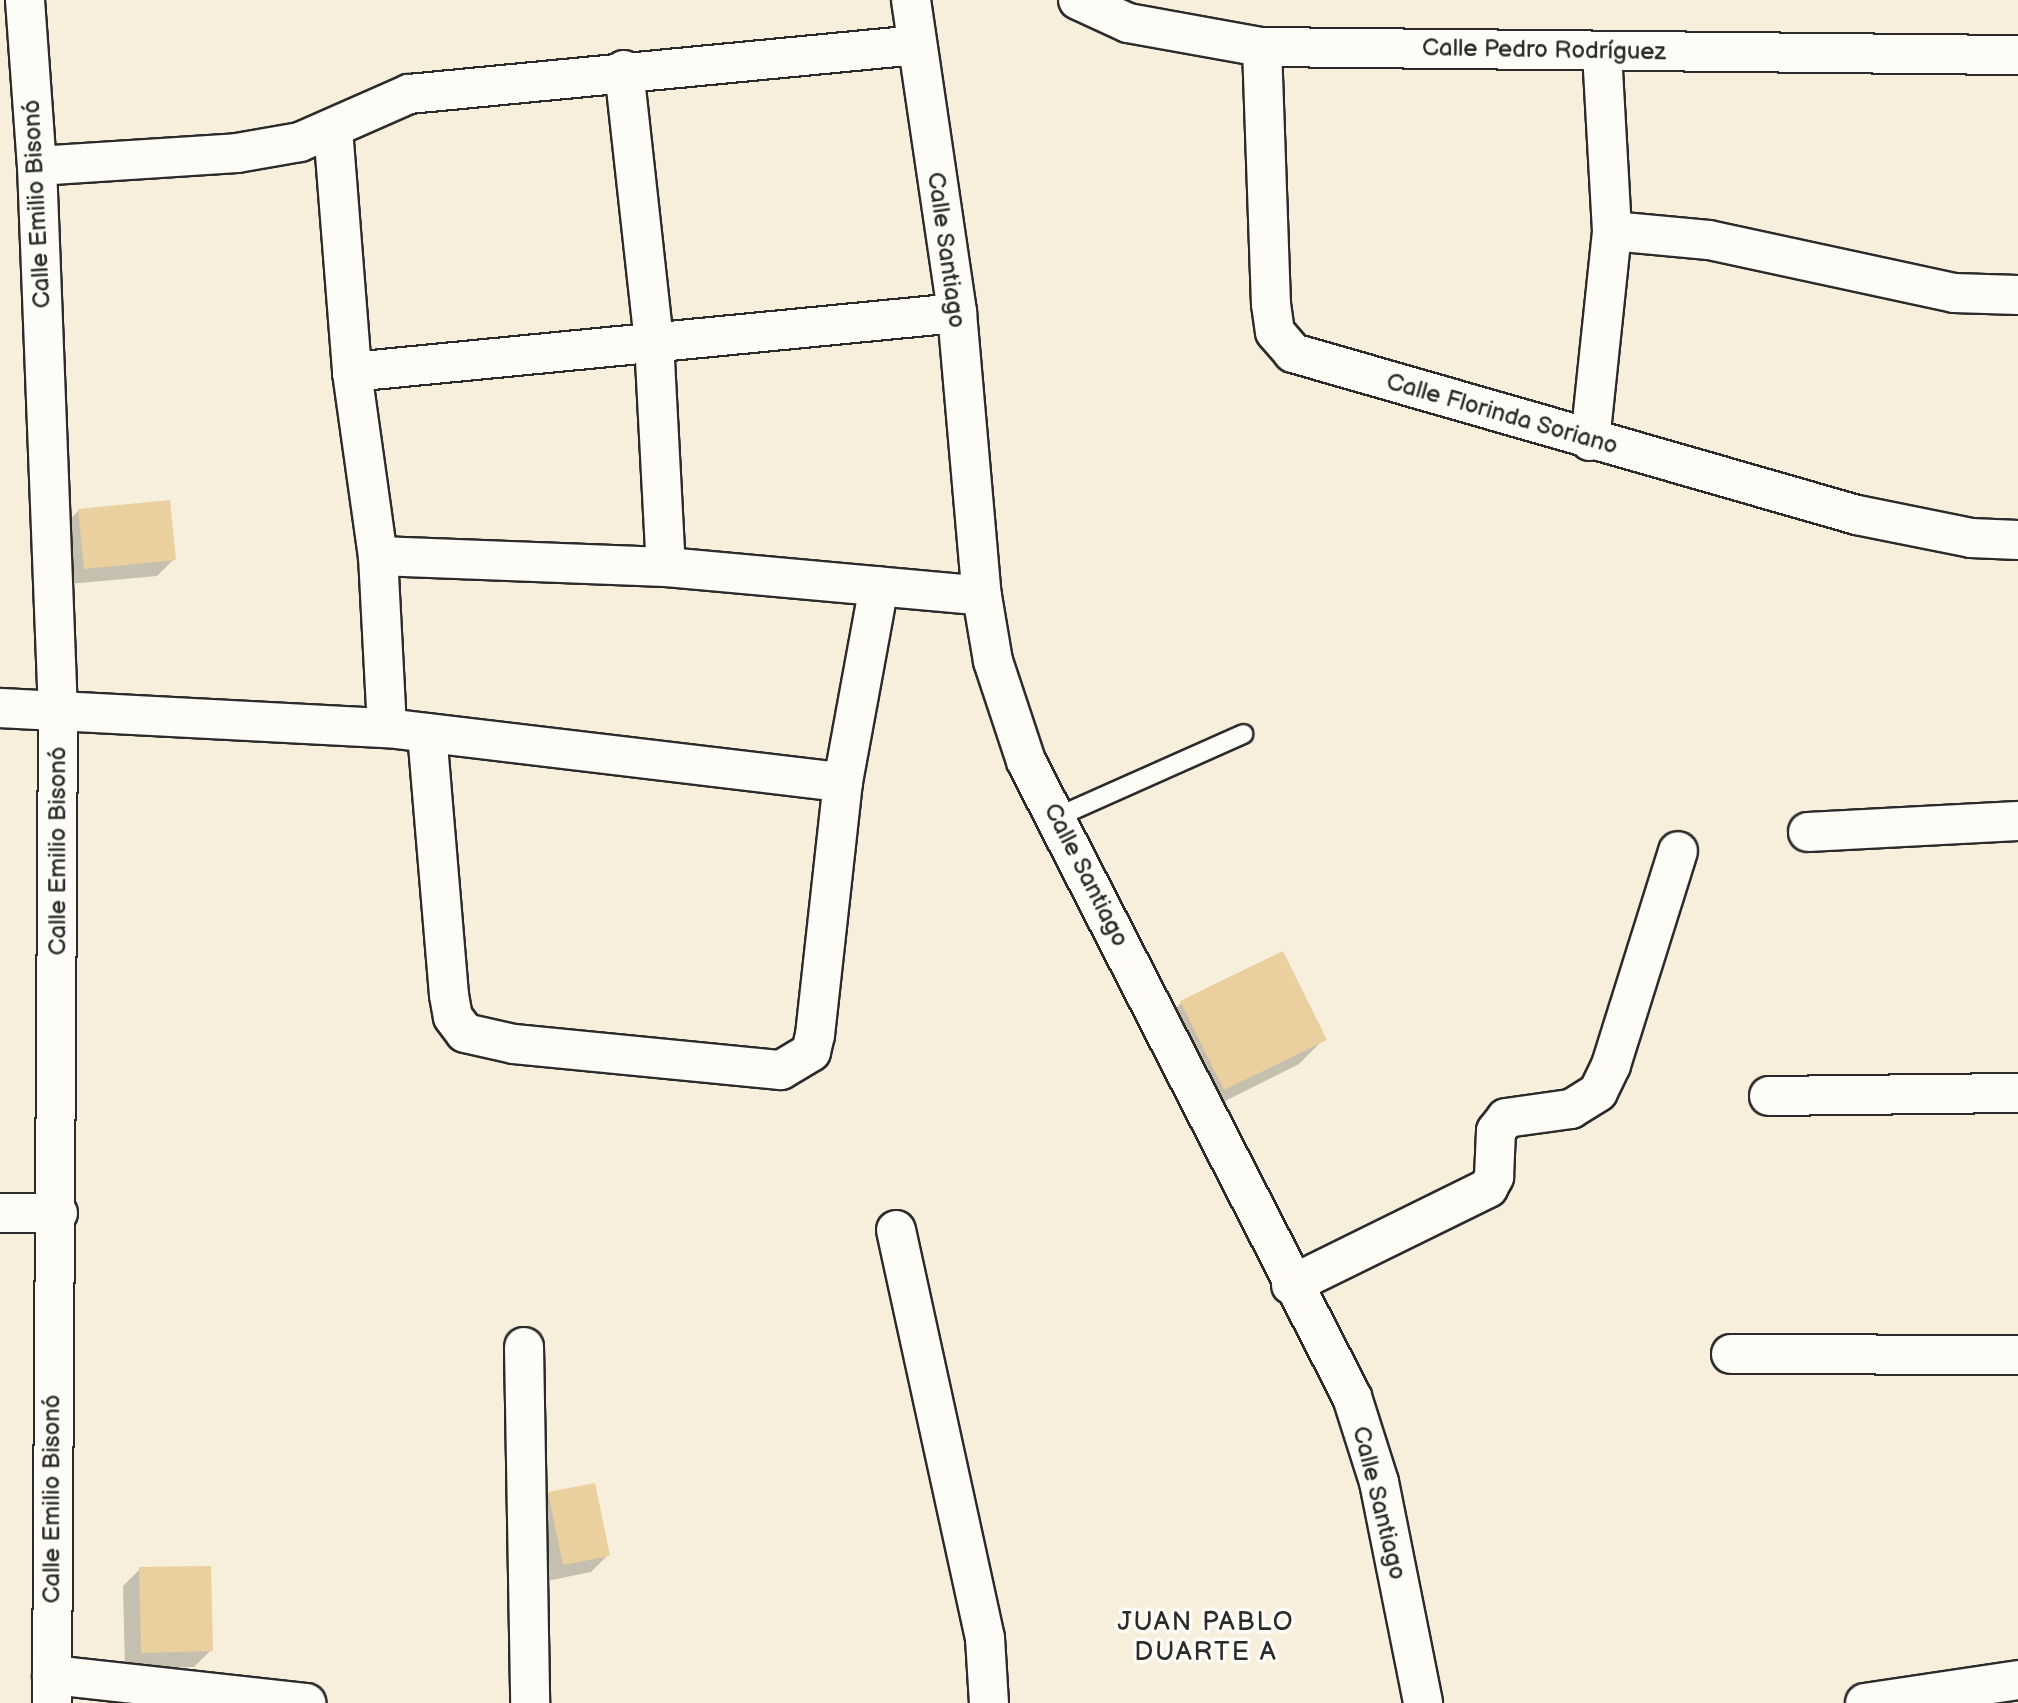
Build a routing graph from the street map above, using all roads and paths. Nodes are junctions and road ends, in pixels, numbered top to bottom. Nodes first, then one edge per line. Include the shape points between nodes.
1 (25, 0) edge
2 (911, 0) edge
3 (1078, 0) edge
4 (917, 45) junction
5 (1262, 47) junction
6 (1602, 51) junction
7 (2018, 55) edge
8 (624, 70) junction
9 (333, 129) junction
10 (37, 166) junction
11 (1612, 231) junction
12 (2018, 295) edge
13 (957, 313) junction
14 (654, 341) junction
15 (352, 372) junction
16 (1590, 441) junction
17 (2018, 540) edge
18 (378, 556) junction
19 (666, 567) junction
20 (879, 586) junction
21 (982, 596) junction
22 (0, 708) edge
23 (58, 713) junction
24 (387, 728) junction
25 (427, 733) junction
26 (1243, 734) dead end
27 (843, 782) junction
28 (1057, 817) junction
29 (2018, 821) edge
30 (1808, 832) dead end
31 (1678, 851) dead end
32 (2018, 1093) edge
33 (1769, 1096) dead end
34 (0, 1213) edge
35 (58, 1213) junction
36 (896, 1230) dead end
37 (1291, 1285) junction
38 (524, 1347) dead end
39 (1731, 1354) dead end
40 (2018, 1355) edge
41 (2018, 1680) edge
42 (52, 1689) edge
43 (306, 1703) edge
44 (530, 1703) edge
45 (989, 1703) edge
46 (1423, 1703) edge
47 (1865, 1703) edge

1 - 10 street, Calle Emilio Bisonó
2 - 4 street, Calle Santiago
3 - 5 street, Calle Pedro Rodríguez via 1128,23
4 - 8 street
4 - 13 street, Calle Santiago
5 - 6 street, Calle Pedro Rodríguez
5 - 16 street, Calle Florinda Soriano via 1269,274 1275,332 1282,345 1293,353
6 - 7 street, Calle Pedro Rodríguez
6 - 11 street
8 - 9 street via 409,94 366,109
8 - 14 street
9 - 10 street via 300,142 237,153
9 - 15 street
10 - 23 street, Calle Emilio Bisonó
11 - 12 street via 1709,240 1954,293
11 - 16 street
13 - 14 street
13 - 21 street, Calle Santiago
14 - 15 street
14 - 19 street
15 - 18 street
16 - 17 street, Calle Florinda Soriano via 1857,515 1971,538
18 - 19 street
18 - 24 street
19 - 20 street
20 - 21 street
20 - 27 street
21 - 28 street, Calle Santiago via 993,661 1026,761
22 - 23 street
23 - 24 street
23 - 35 street, Calle Emilio Bisonó
24 - 25 street
25 - 27 street
25 - 27 street via 453,1017 465,1033 514,1044 719,1062 756,1070 781,1070 800,1061 811,1052 815,1035
26 - 28 lane
28 - 37 street, Calle Santiago
29 - 30 street
31 - 37 street via 1598,1092 1571,1109 1506,1118 1496,1131 1494,1177 1488,1188
32 - 33 street
34 - 35 street
35 - 42 street, Calle Emilio Bisonó via 50,1458
36 - 45 street via 985,1638
37 - 46 street, Calle Santiago via 1352,1397 1375,1468
38 - 44 street
39 - 40 street
41 - 47 street
42 - 43 street

